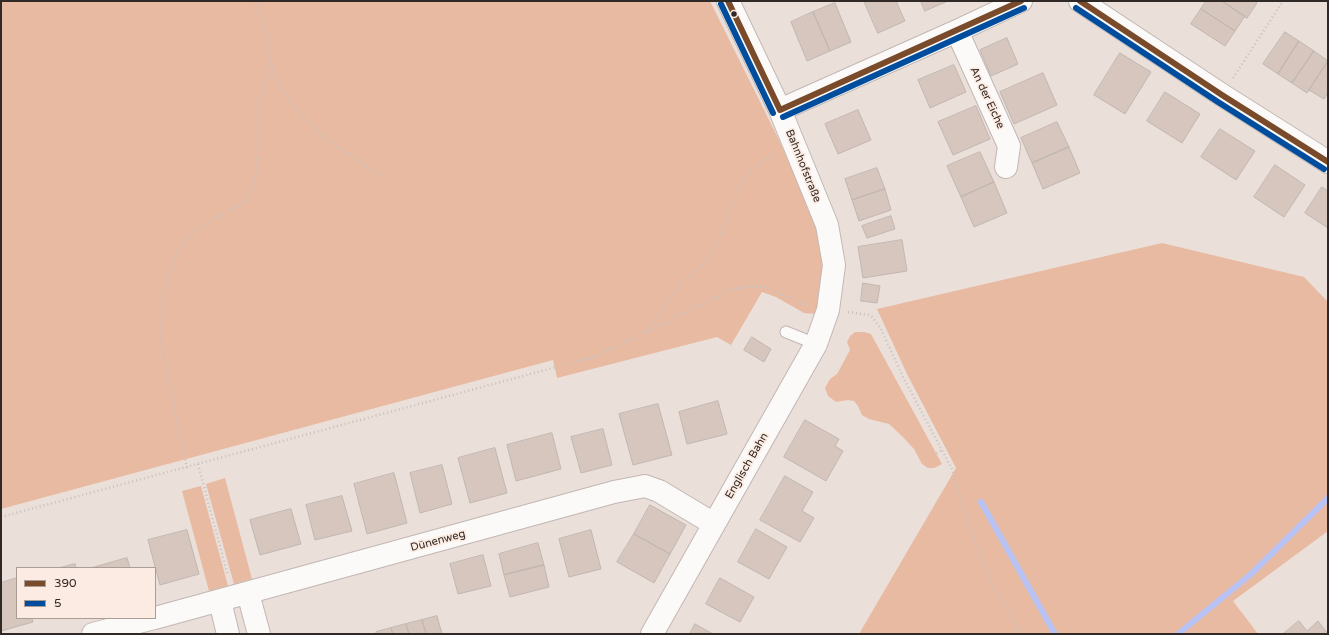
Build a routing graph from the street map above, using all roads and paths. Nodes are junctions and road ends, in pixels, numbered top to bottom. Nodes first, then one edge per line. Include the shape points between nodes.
1 (256, 1) edge
2 (728, 1) edge
3 (1021, 1) edge
4 (1080, 1) edge
5 (1283, 1) edge
6 (957, 31) junction
7 (270, 62) junction
8 (1222, 95) junction
9 (780, 110) junction
10 (792, 138) junction
11 (1328, 162) edge
12 (1006, 167) dead end
13 (380, 177) dead end
14 (830, 301) junction
15 (648, 332) junction
16 (786, 332) dead end
17 (816, 344) junction
18 (942, 450) junction
19 (933, 455) dead end
20 (198, 464) junction
21 (187, 468) junction
22 (1, 517) edge
23 (714, 524) junction
24 (234, 597) junction
25 (156, 617) edge
26 (150, 619) edge
27 (1016, 625) junction
28 (93, 634) edge
29 (228, 634) edge
30 (259, 634) edge
31 (652, 634) edge
32 (1015, 634) edge
33 (1022, 634) edge

1 - 7 path via 267,37
2 - 9 street, Bahnhofstraße
3 - 6 street
4 - 8 street
5 - 8 path
6 - 9 street
6 - 12 street, An der Eiche via 1009,146
7 - 13 path via 281,89 300,114 327,139
7 - 21 path via 259,105 259,147 254,189 246,202 199,227 179,248 167,279 160,330
8 - 11 street
9 - 10 street, Bahnhofstraße
10 - 14 street, Bahnhofstraße via 827,225 834,265
10 - 15 path via 750,172 741,183 714,252 680,285
14 - 15 path via 807,306 765,287 750,286 731,290
14 - 17 street, Englisch Bahn
14 - 18 path via 869,315 882,329 903,376
15 - 20 path via 597,356
16 - 17 lane
17 - 23 street, Englisch Bahn
18 - 19 path
18 - 27 path via 952,469 968,523 995,590
20 - 21 path
20 - 24 path
21 - 22 path
23 - 24 street, Dünenweg via 659,491 645,486 614,492
23 - 31 street, Englisch Bahn
24 - 25 street, Dünenweg
24 - 29 street
24 - 30 street
26 - 28 street, Dünenweg
27 - 32 path
27 - 33 path

